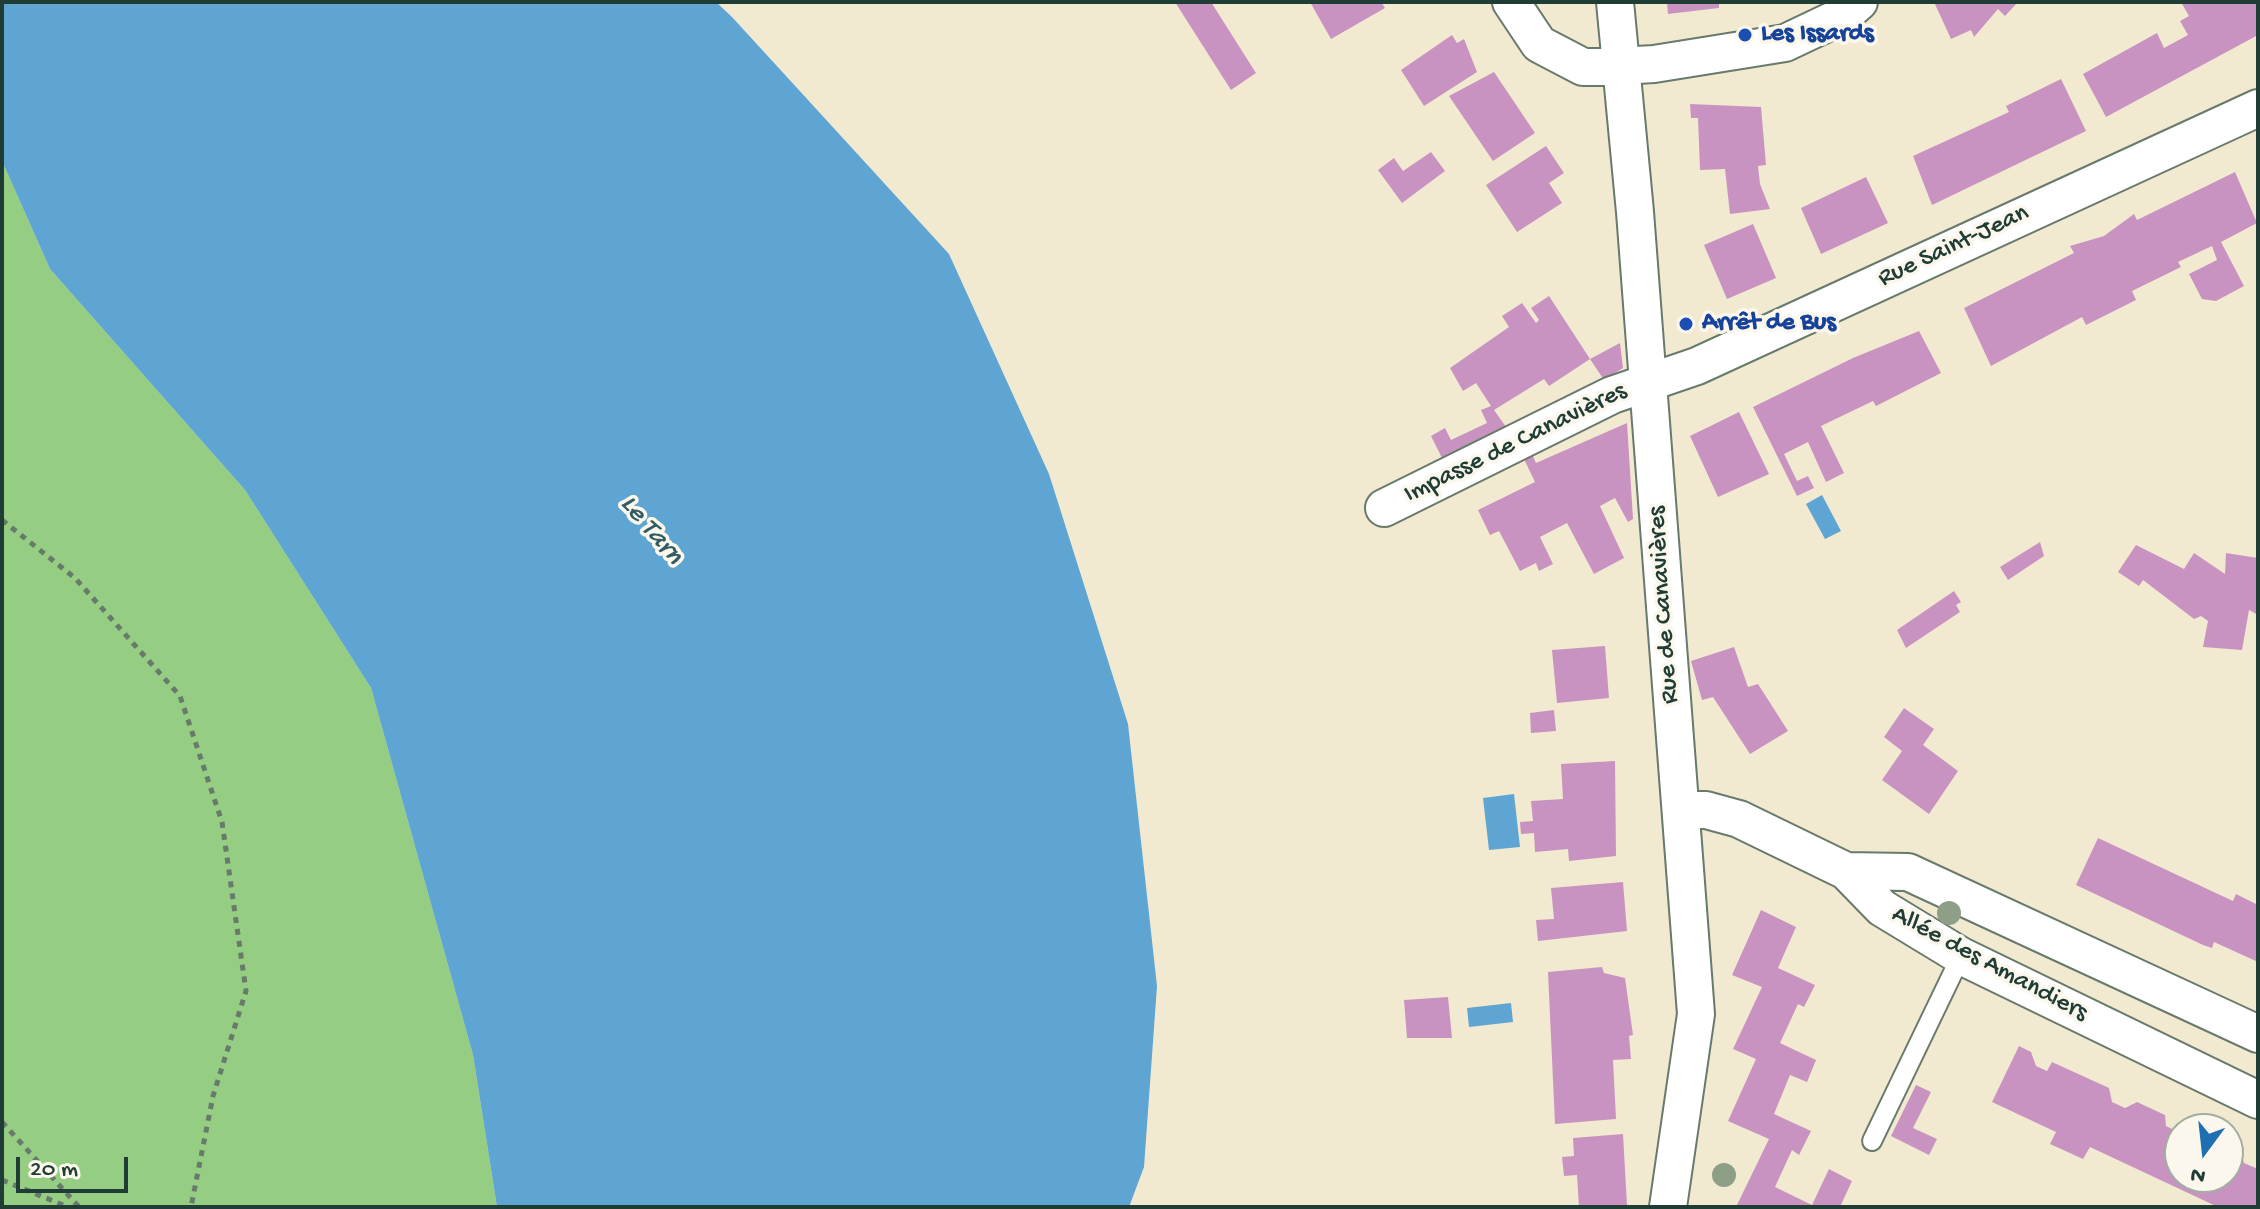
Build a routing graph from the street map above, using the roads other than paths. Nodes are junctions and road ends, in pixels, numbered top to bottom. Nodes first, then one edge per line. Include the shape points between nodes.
1 (1511, 2) edge
2 (1615, 2) edge
3 (1859, 2) edge
4 (1622, 67) junction
5 (2258, 108) edge
6 (1648, 382) junction
7 (1384, 508) dead end
8 (1682, 810) junction
9 (1846, 871) junction
10 (1978, 904) junction
11 (1961, 956) junction
12 (2258, 1034) edge
13 (2258, 1100) edge
14 (1872, 1141) dead end
15 (1668, 1207) edge

1 - 4 street via 1539,44 1583,67
2 - 4 street, Rue de Canavières
3 - 4 street via 1844,15 1785,43
4 - 6 street, Rue de Canavières
5 - 6 street, Rue Saint-Jean via 1697,366
6 - 7 street, Impasse de Canavières
6 - 8 street, Rue de Canavières
8 - 9 street, Allée des Amandiers via 1739,819
8 - 15 street, Rue de Canavières via 1696,1014
9 - 10 street via 1908,872
9 - 11 street, Allée des Amandiers via 1882,908
10 - 11 street
10 - 12 street
11 - 13 street, Allée des Amandiers
11 - 14 lane

